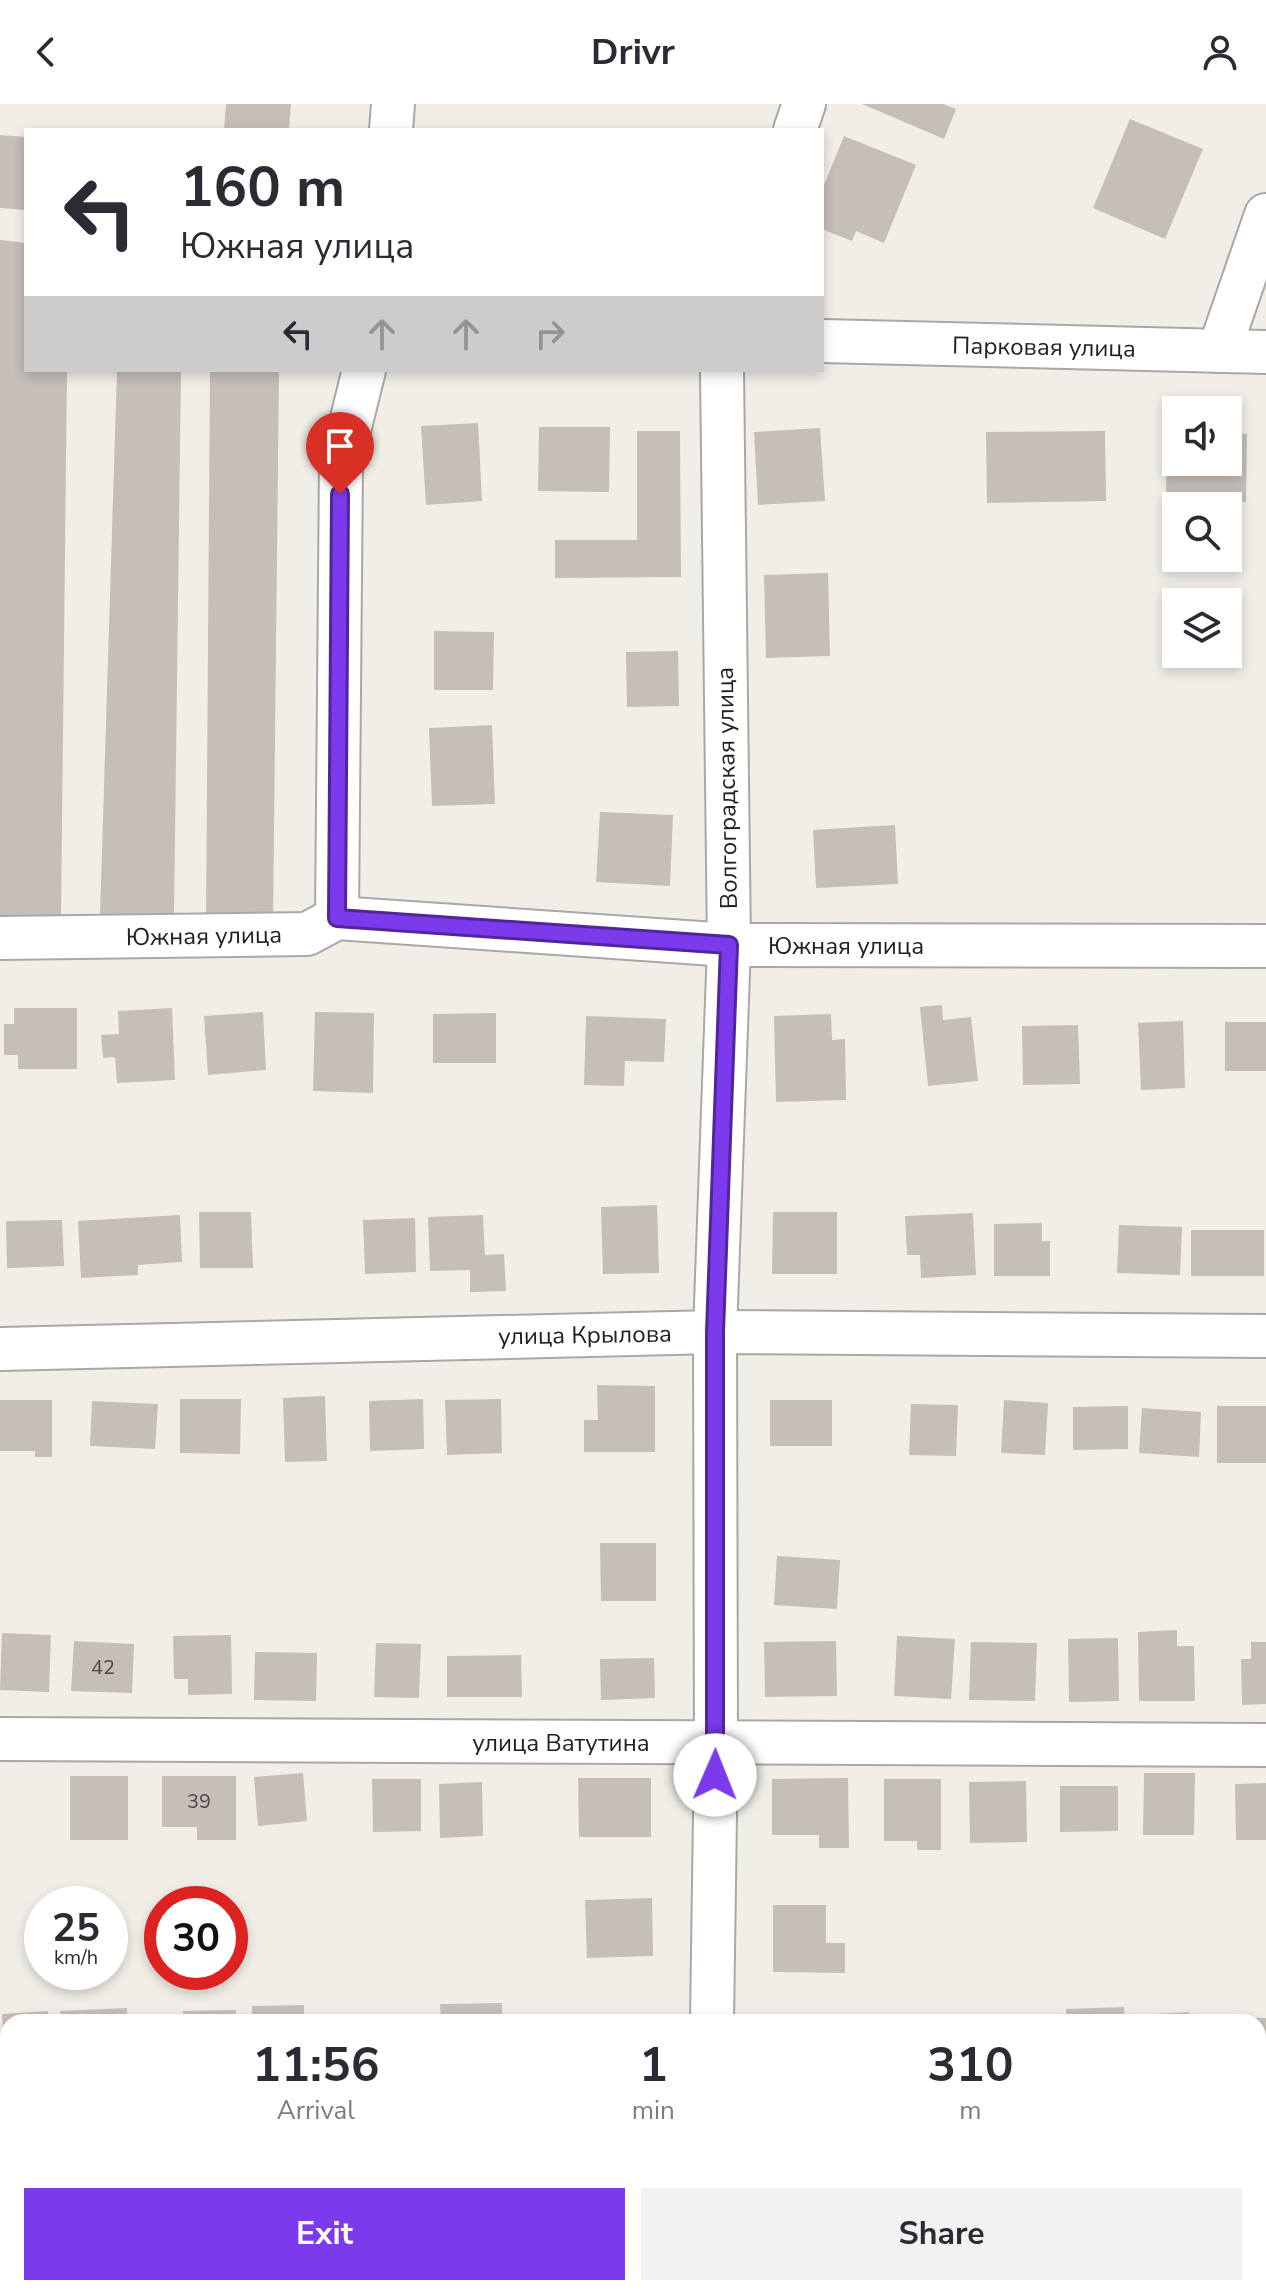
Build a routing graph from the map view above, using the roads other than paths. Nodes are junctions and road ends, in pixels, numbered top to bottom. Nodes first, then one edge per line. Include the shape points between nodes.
1 (393, 104) edge
2 (804, 104) edge
3 (391, 128) edge
4 (796, 128) edge
5 (1266, 215) edge
6 (824, 341) edge
7 (1219, 351) junction
8 (1266, 352) edge
9 (364, 372) edge
10 (722, 372) edge
11 (337, 918) junction
12 (0, 938) edge
13 (729, 945) junction
14 (1266, 946) edge
15 (715, 1332) junction
16 (1266, 1336) edge
17 (0, 1349) edge
18 (0, 1739) edge
19 (716, 1744) junction
20 (1266, 1745) edge
21 (712, 2014) edge

1 - 3 street
2 - 4 street
5 - 7 street
6 - 7 street, Парковая улица
7 - 8 street, Парковая улица
9 - 11 street via 341,463
10 - 13 street, Волгоградская улица
11 - 12 street, Южная улица via 307,934
11 - 13 street, Южная улица
13 - 14 street, Южная улица
13 - 15 street, Волгоградская улица
15 - 16 street, улица Крылова
15 - 17 street, улица Крылова
15 - 19 street, Волгоградская улица
18 - 19 street, улица Ватутина
19 - 20 street, улица Ватутина
19 - 21 street, Волгоградская улица

